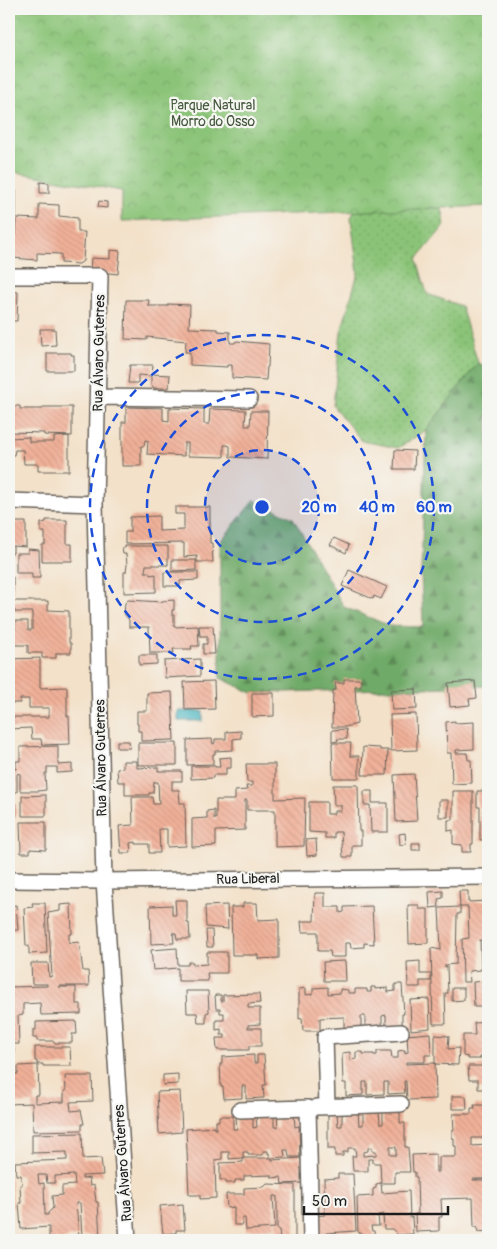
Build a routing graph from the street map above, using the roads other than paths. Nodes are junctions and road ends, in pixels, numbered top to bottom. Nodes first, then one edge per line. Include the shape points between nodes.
1 (9, 276) edge
2 (98, 397) junction
3 (249, 399) dead end
4 (9, 501) edge
5 (95, 504) junction
6 (488, 877) edge
7 (9, 880) edge
8 (104, 880) junction
9 (401, 1032) dead end
10 (401, 1104) dead end
11 (326, 1107) junction
12 (308, 1108) junction
13 (240, 1110) dead end
14 (128, 1240) edge
15 (311, 1240) edge

1 - 2 street, Rua Álvaro Guterres via 100,276
2 - 3 street
2 - 5 street, Rua Álvaro Guterres
4 - 5 street
5 - 8 street, Rua Álvaro Guterres
6 - 8 street, Rua Liberal
7 - 8 street, Rua Liberal
8 - 14 street, Rua Álvaro Guterres
9 - 11 street via 325,1037
10 - 11 street
11 - 12 street
12 - 13 street
12 - 15 street

